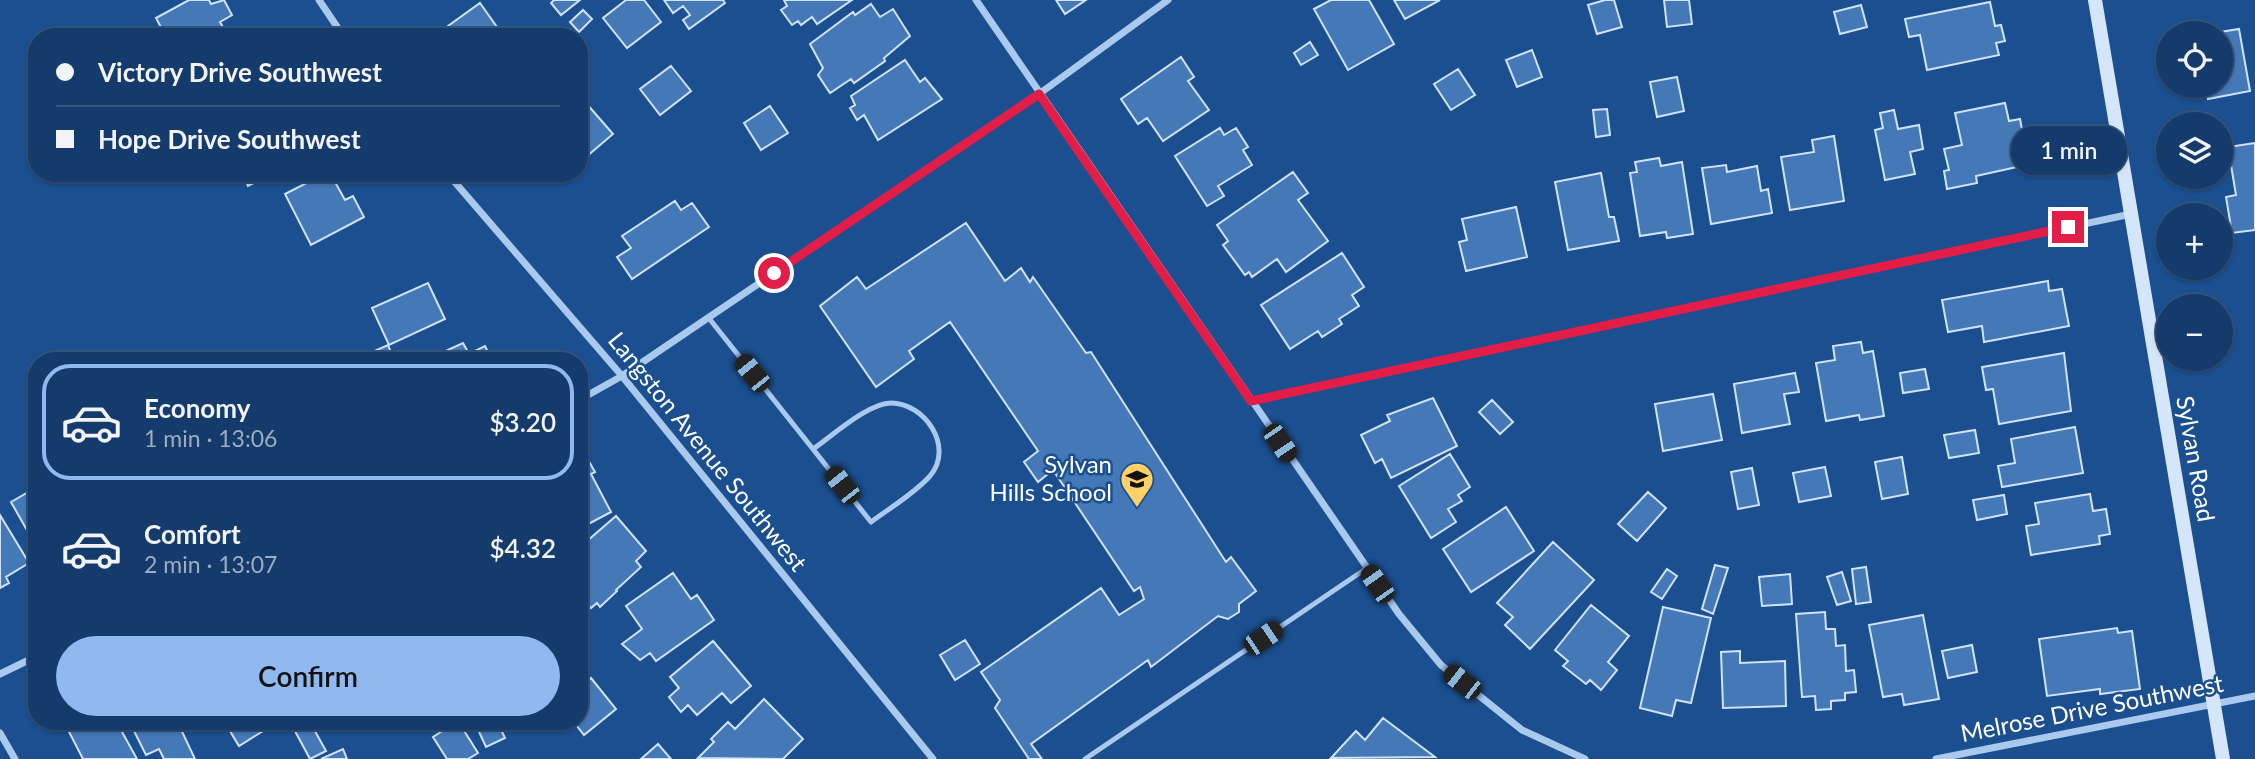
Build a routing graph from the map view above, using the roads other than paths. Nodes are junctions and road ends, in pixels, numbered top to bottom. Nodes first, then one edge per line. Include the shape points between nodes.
1 (319, 0) edge
2 (976, 0) edge
3 (1168, 0) edge
4 (2095, 0) edge
5 (338, 28) edge
6 (1039, 94) junction
7 (455, 182) edge
8 (2131, 214) junction
9 (709, 317) junction
10 (622, 376) junction
11 (588, 395) edge
12 (1251, 401) junction
13 (813, 449) junction
14 (1367, 568) junction
15 (28, 660) edge
16 (0, 674) edge
17 (2255, 696) edge
18 (2214, 704) junction
19 (0, 733) edge
20 (15, 759) edge
21 (933, 759) edge
22 (1085, 759) edge
23 (1585, 759) edge
24 (1936, 759) edge
25 (2223, 759) edge

1 - 5 street
2 - 6 street
3 - 6 street
4 - 8 main road, Sylvan Road
6 - 9 street
6 - 12 street
7 - 10 street, Langston Avenue Southwest
8 - 12 street
8 - 18 main road, Sylvan Road
9 - 10 street
9 - 13 lane
10 - 11 street
10 - 21 street, Langston Avenue Southwest
12 - 14 street
13 - 13 lane via 871,522 931,475 938,444 929,422 917,410 890,403 871,408
14 - 22 lane
14 - 23 street via 1441,666 1522,730
15 - 16 street
17 - 18 street, Melrose Drive Southwest
18 - 24 street, Melrose Drive Southwest
18 - 25 main road, Sylvan Road
19 - 20 street

